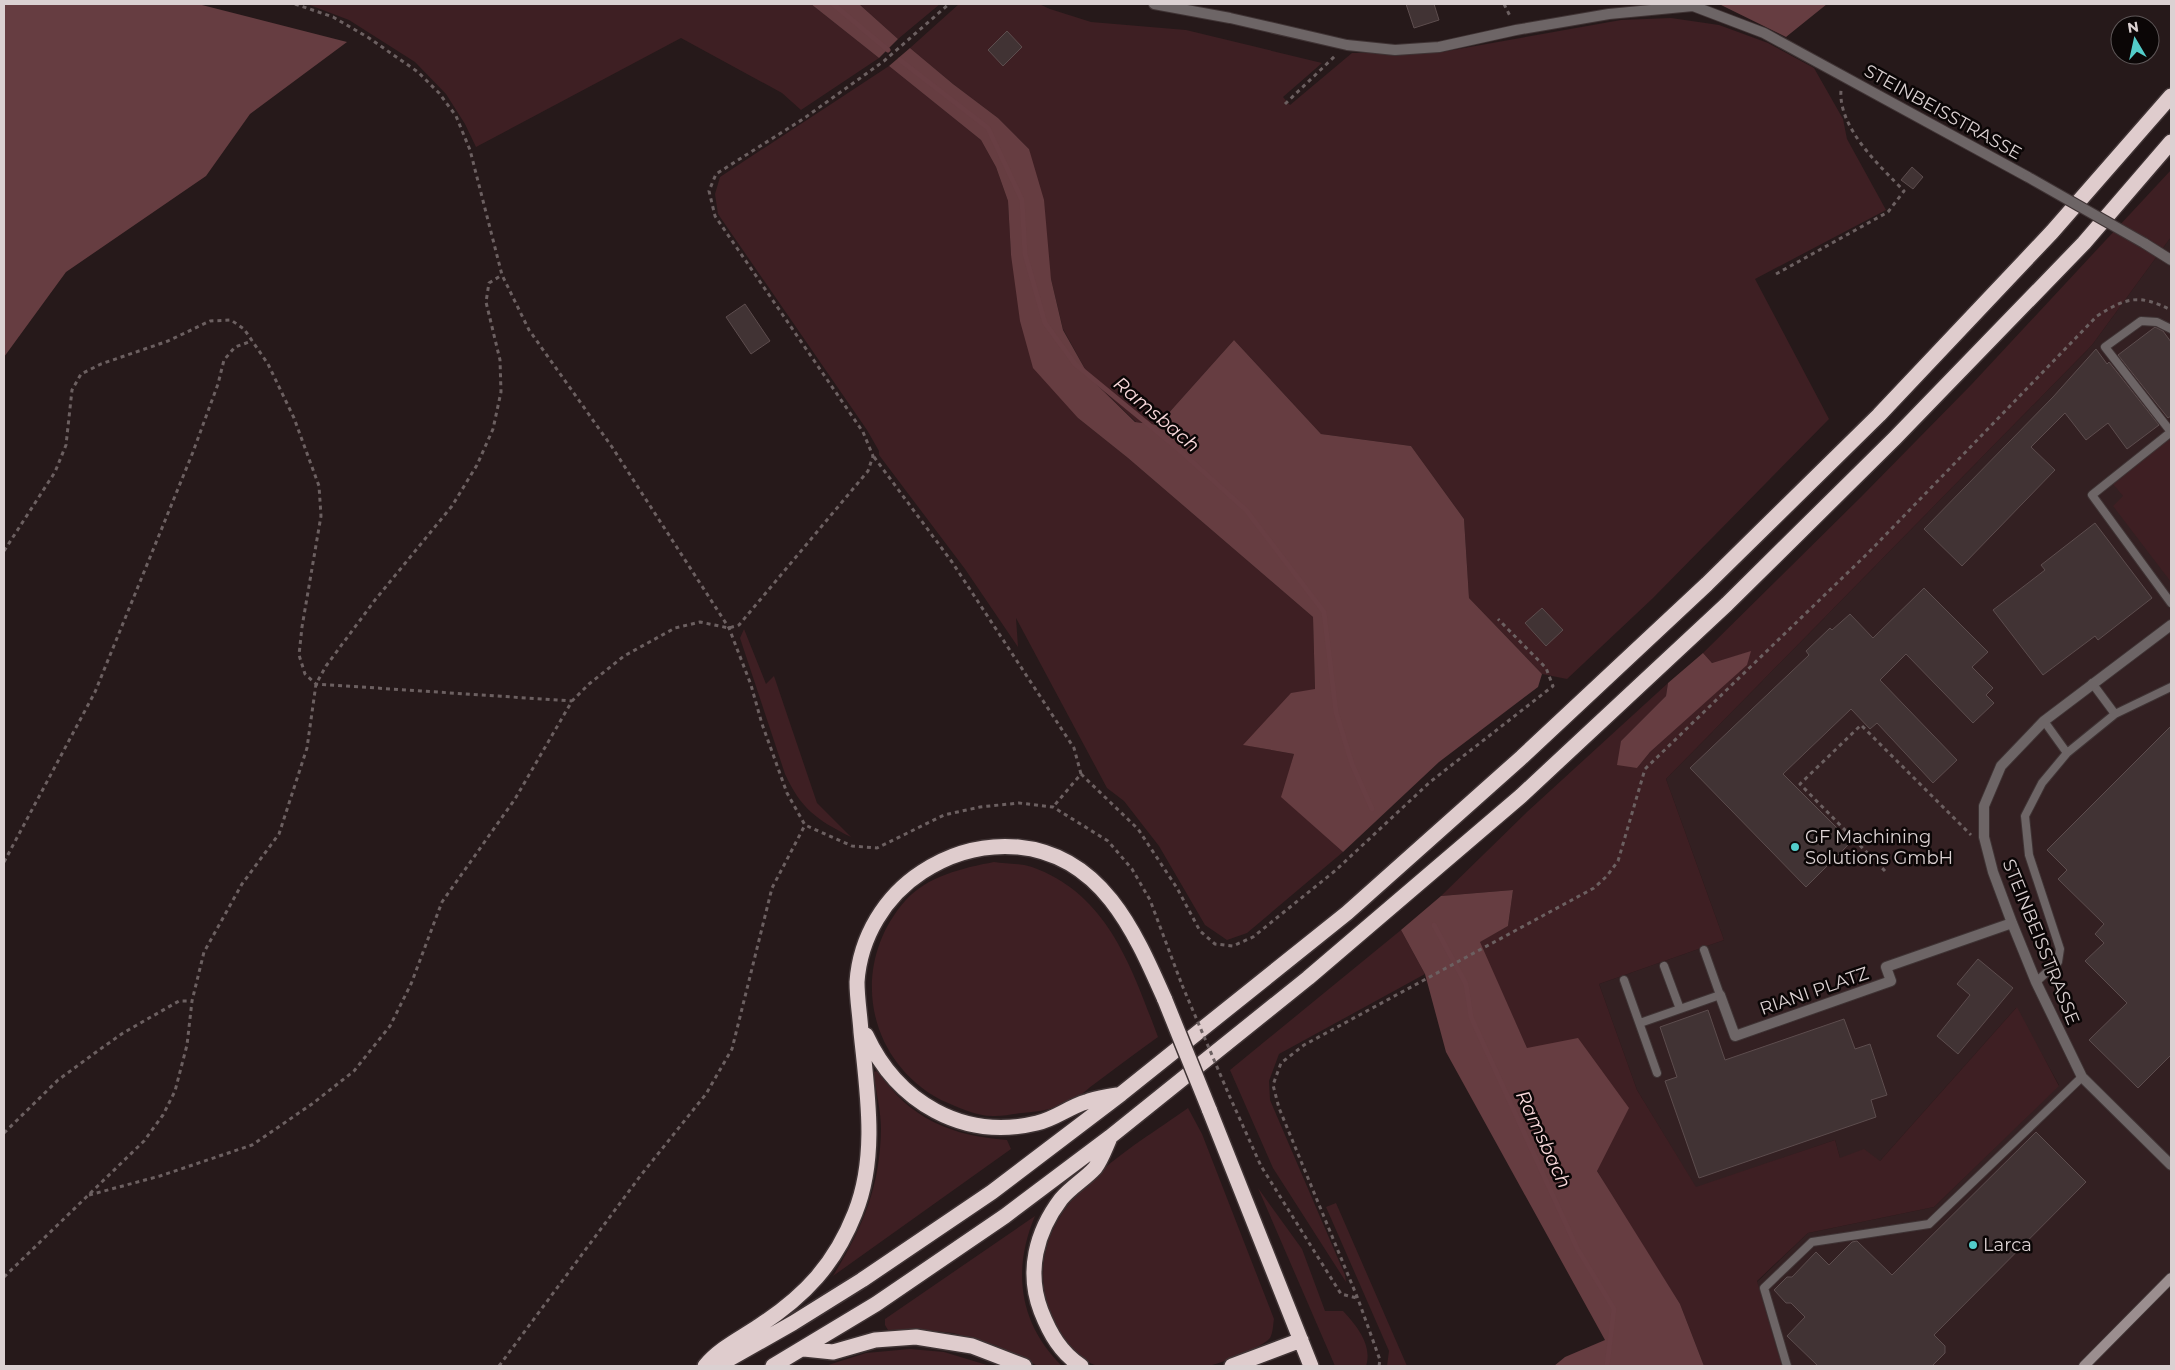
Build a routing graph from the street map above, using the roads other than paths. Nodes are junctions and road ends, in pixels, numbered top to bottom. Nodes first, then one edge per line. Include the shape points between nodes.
1 (1154, 4) edge
2 (1694, 5) edge
3 (2171, 96) edge
4 (2171, 142) edge
5 (2171, 260) edge
6 (2171, 329) edge
7 (2171, 603) edge
8 (2171, 625) edge
9 (2092, 683) junction
10 (2171, 687) edge
11 (2114, 714) junction
12 (2044, 721) junction
13 (2067, 754) junction
14 (2012, 923) junction
15 (1704, 950) dead end
16 (1664, 966) dead end
17 (1624, 980) dead end
18 (2036, 982) junction
19 (1720, 995) junction
20 (1680, 1009) junction
21 (860, 1017) junction
22 (1640, 1024) junction
23 (1657, 1073) dead end
24 (2082, 1077) junction
25 (1121, 1094) junction
26 (1110, 1137) junction
27 (2171, 1165) edge
28 (2171, 1278) edge
29 (1301, 1340) junction
30 (804, 1349) junction
31 (704, 1366) edge
32 (717, 1366) edge
33 (773, 1366) edge
34 (1024, 1366) edge
35 (1081, 1366) edge
36 (1232, 1366) edge
37 (1311, 1366) edge
38 (1786, 1366) edge
39 (2084, 1366) edge

1 - 2 street via 1347,45 1395,50 1439,47 1609,14
2 - 5 street, STEINBEISSTRASSE, bridge via 1764,32 2028,177
3 - 25 highway via 2052,232 1878,415 1707,584 1522,757 1347,912
4 - 26 highway via 2084,243 1895,438 1727,604 1521,796 1308,978
6 - 7 lane via 2157,322 2141,320 2105,347 2171,432 2092,495
8 - 9 street, STEINBEISSTRASSE
9 - 11 lane
9 - 12 street, STEINBEISSTRASSE
10 - 11 lane
11 - 13 lane
12 - 13 lane
12 - 14 street, STEINBEISSTRASSE via 2001,766 1984,806 1984,837
13 - 18 lane via 2042,783 2025,816 2029,855 2060,948 2058,962
14 - 18 street, STEINBEISSTRASSE
14 - 19 street, RIANI PLATZ via 1886,967 1891,981 1735,1036
15 - 19 lane
16 - 20 lane
17 - 22 lane
18 - 24 street, STEINBEISSTRASSE
19 - 20 lane
20 - 22 lane
21 - 25 highway via 874,1052 897,1083 927,1107 962,1122 990,1127 1019,1127 1056,1117 1085,1102
21 - 29 highway, bridge via 858,982 870,931 889,901 915,877 946,858 1001,846 1019,847 1056,857 1088,876 1122,914 1150,967
21 - 31 highway via 868,1152 862,1191 847,1232 812,1285 761,1325 716,1353
22 - 23 lane
24 - 27 street, STEINBEISSTRASSE
24 - 38 lane via 1929,1224 1812,1242 1764,1288
25 - 32 highway via 992,1192 862,1280
26 - 30 highway via 1005,1216
26 - 35 highway via 1096,1167 1062,1198 1049,1217 1039,1238 1034,1260 1036,1299 1046,1324 1063,1350
28 - 39 main road
29 - 36 highway
29 - 37 highway
30 - 33 highway
30 - 34 highway via 834,1352 875,1340 916,1337 972,1346

